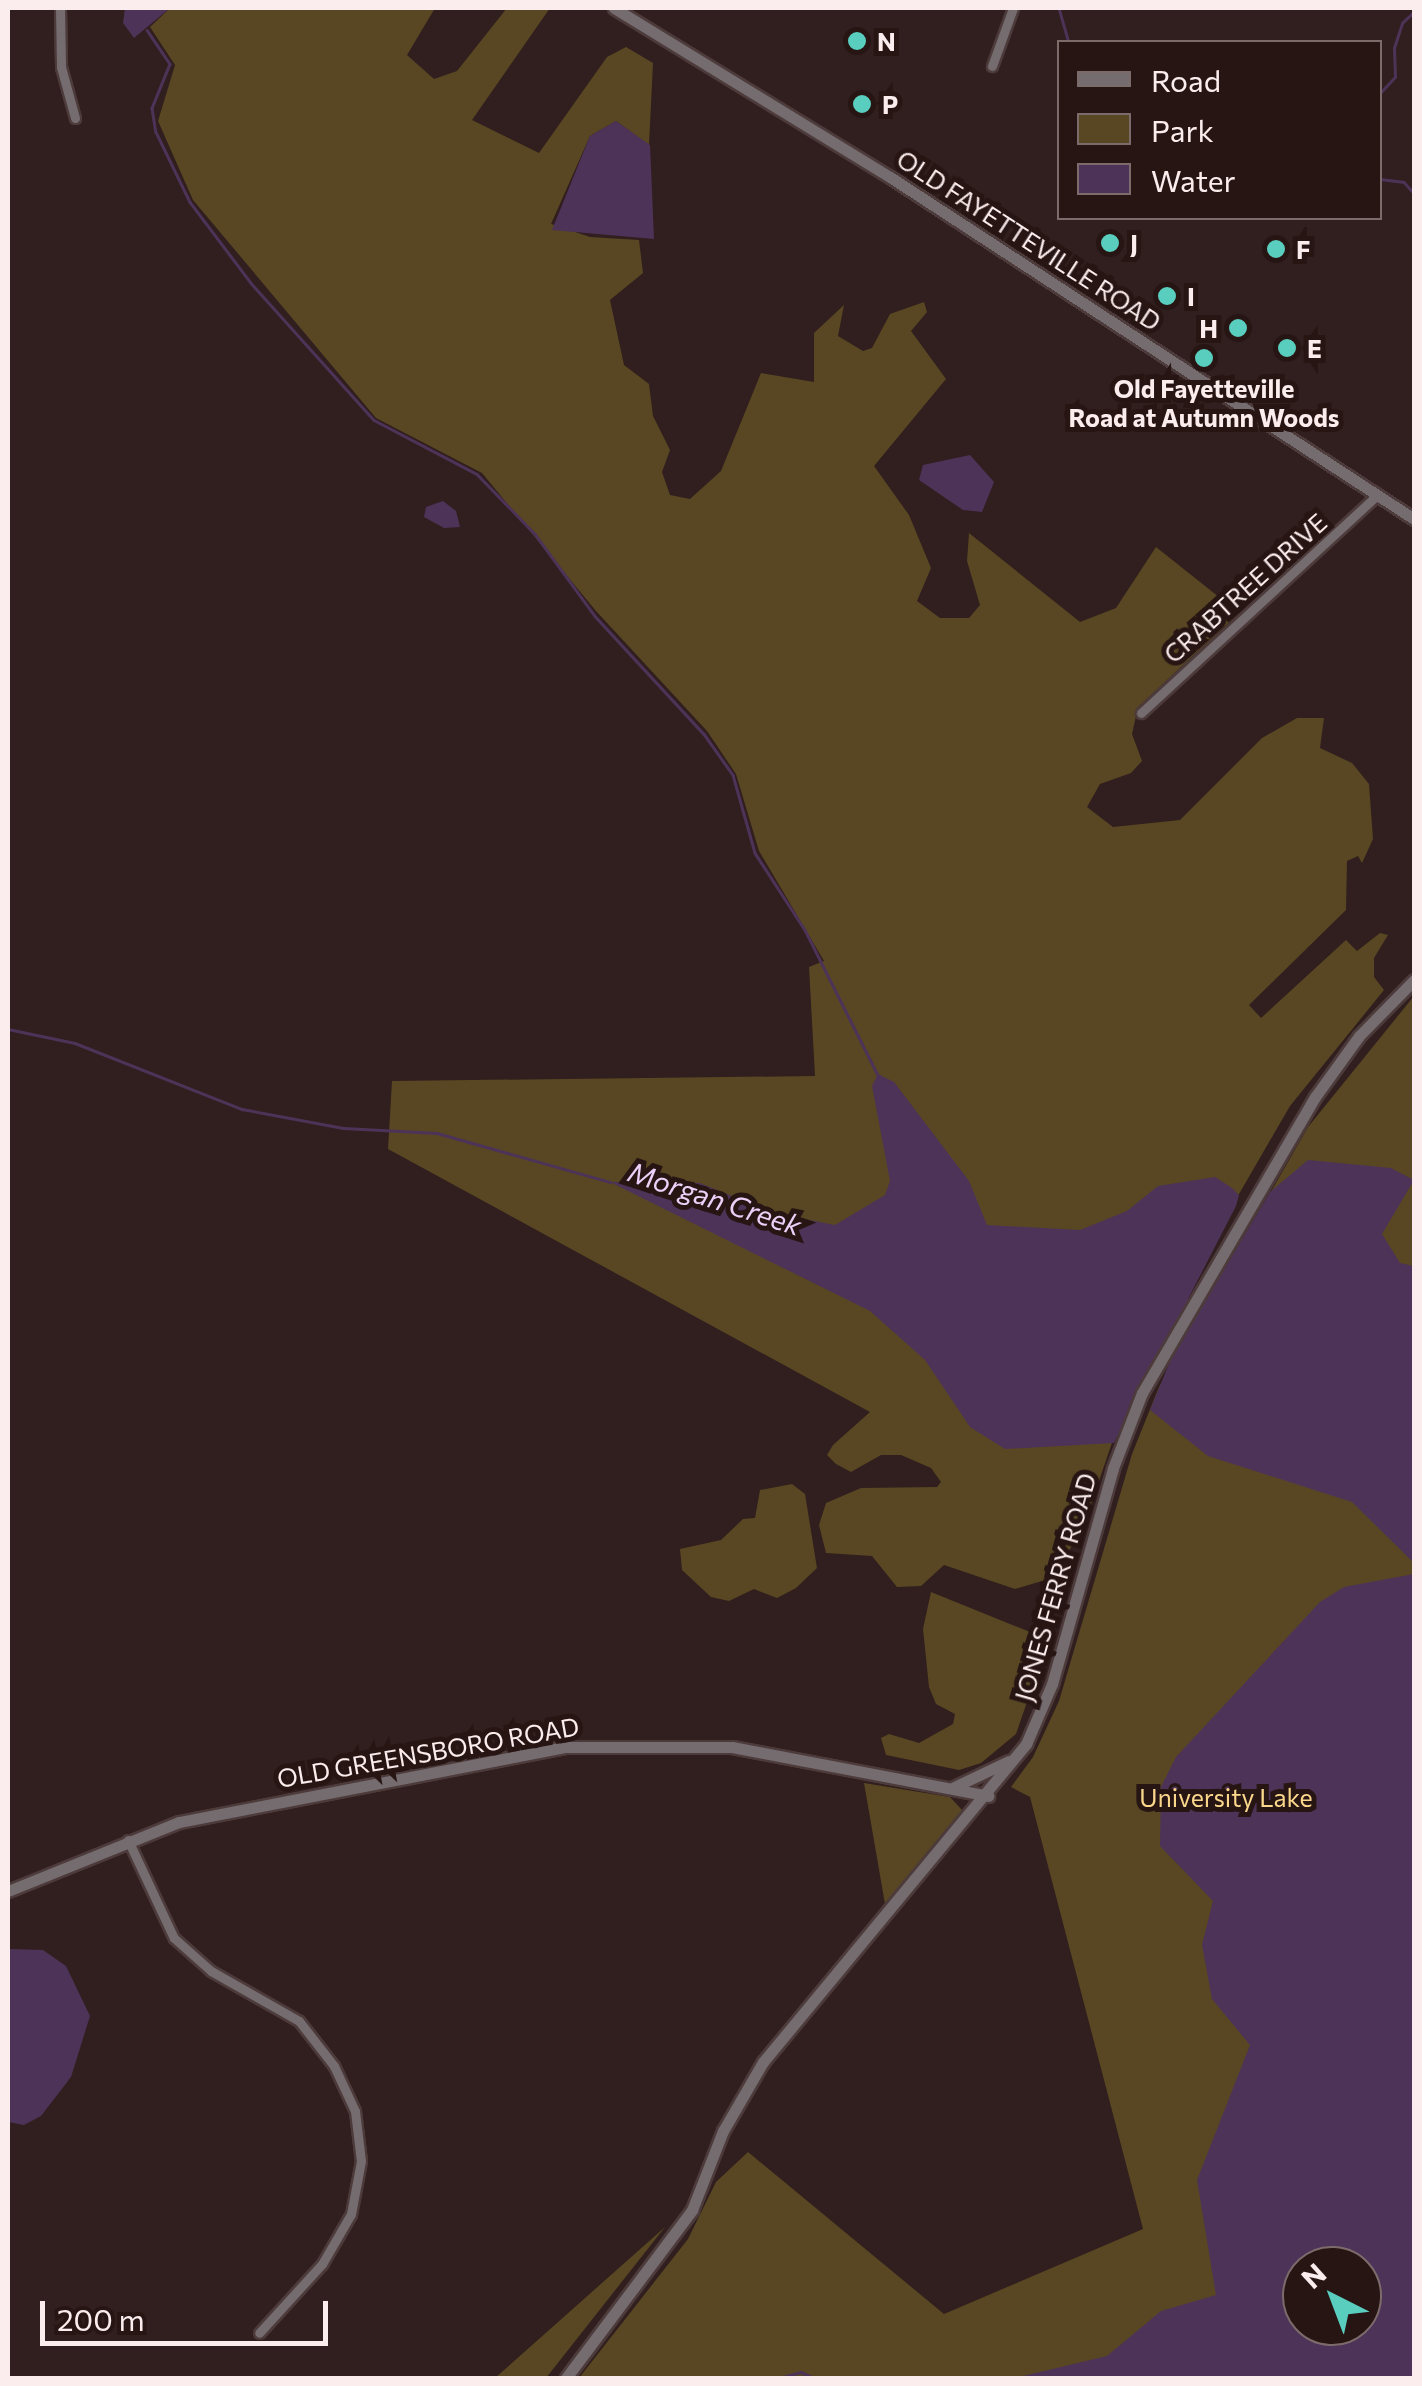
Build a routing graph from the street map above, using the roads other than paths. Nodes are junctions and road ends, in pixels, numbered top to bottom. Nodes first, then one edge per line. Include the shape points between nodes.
1 (60, 8) edge
2 (614, 8) edge
3 (1013, 8) edge
4 (992, 66) dead end
5 (76, 118) dead end
6 (1378, 494) junction
7 (1414, 519) edge
8 (1141, 713) dead end
9 (1414, 980) edge
10 (1026, 1744) junction
11 (949, 1788) junction
12 (988, 1796) junction
13 (127, 1838) junction
14 (8, 1891) edge
15 (259, 2332) dead end
16 (566, 2378) edge

1 - 5 street via 61,67
2 - 6 street, OLD FAYETTEVILLE ROAD via 890,177
3 - 4 street
6 - 7 street, OLD FAYETTEVILLE ROAD
6 - 8 street, CRABTREE DRIVE
9 - 10 street, JONES FERRY ROAD via 1335,1067 1142,1393 1113,1468 1052,1684
10 - 11 street via 993,1773
10 - 12 street, JONES FERRY ROAD
11 - 12 street, OLD GREENSBORO ROAD
11 - 13 street, OLD GREENSBORO ROAD via 764,1751 610,1743 214,1814
12 - 16 street, JONES FERRY ROAD via 763,2062 723,2130 692,2210
13 - 14 street, OLD GREENSBORO ROAD
13 - 15 street via 174,1938 211,1971 299,2021 334,2066 355,2111 361,2161 351,2214 322,2264

